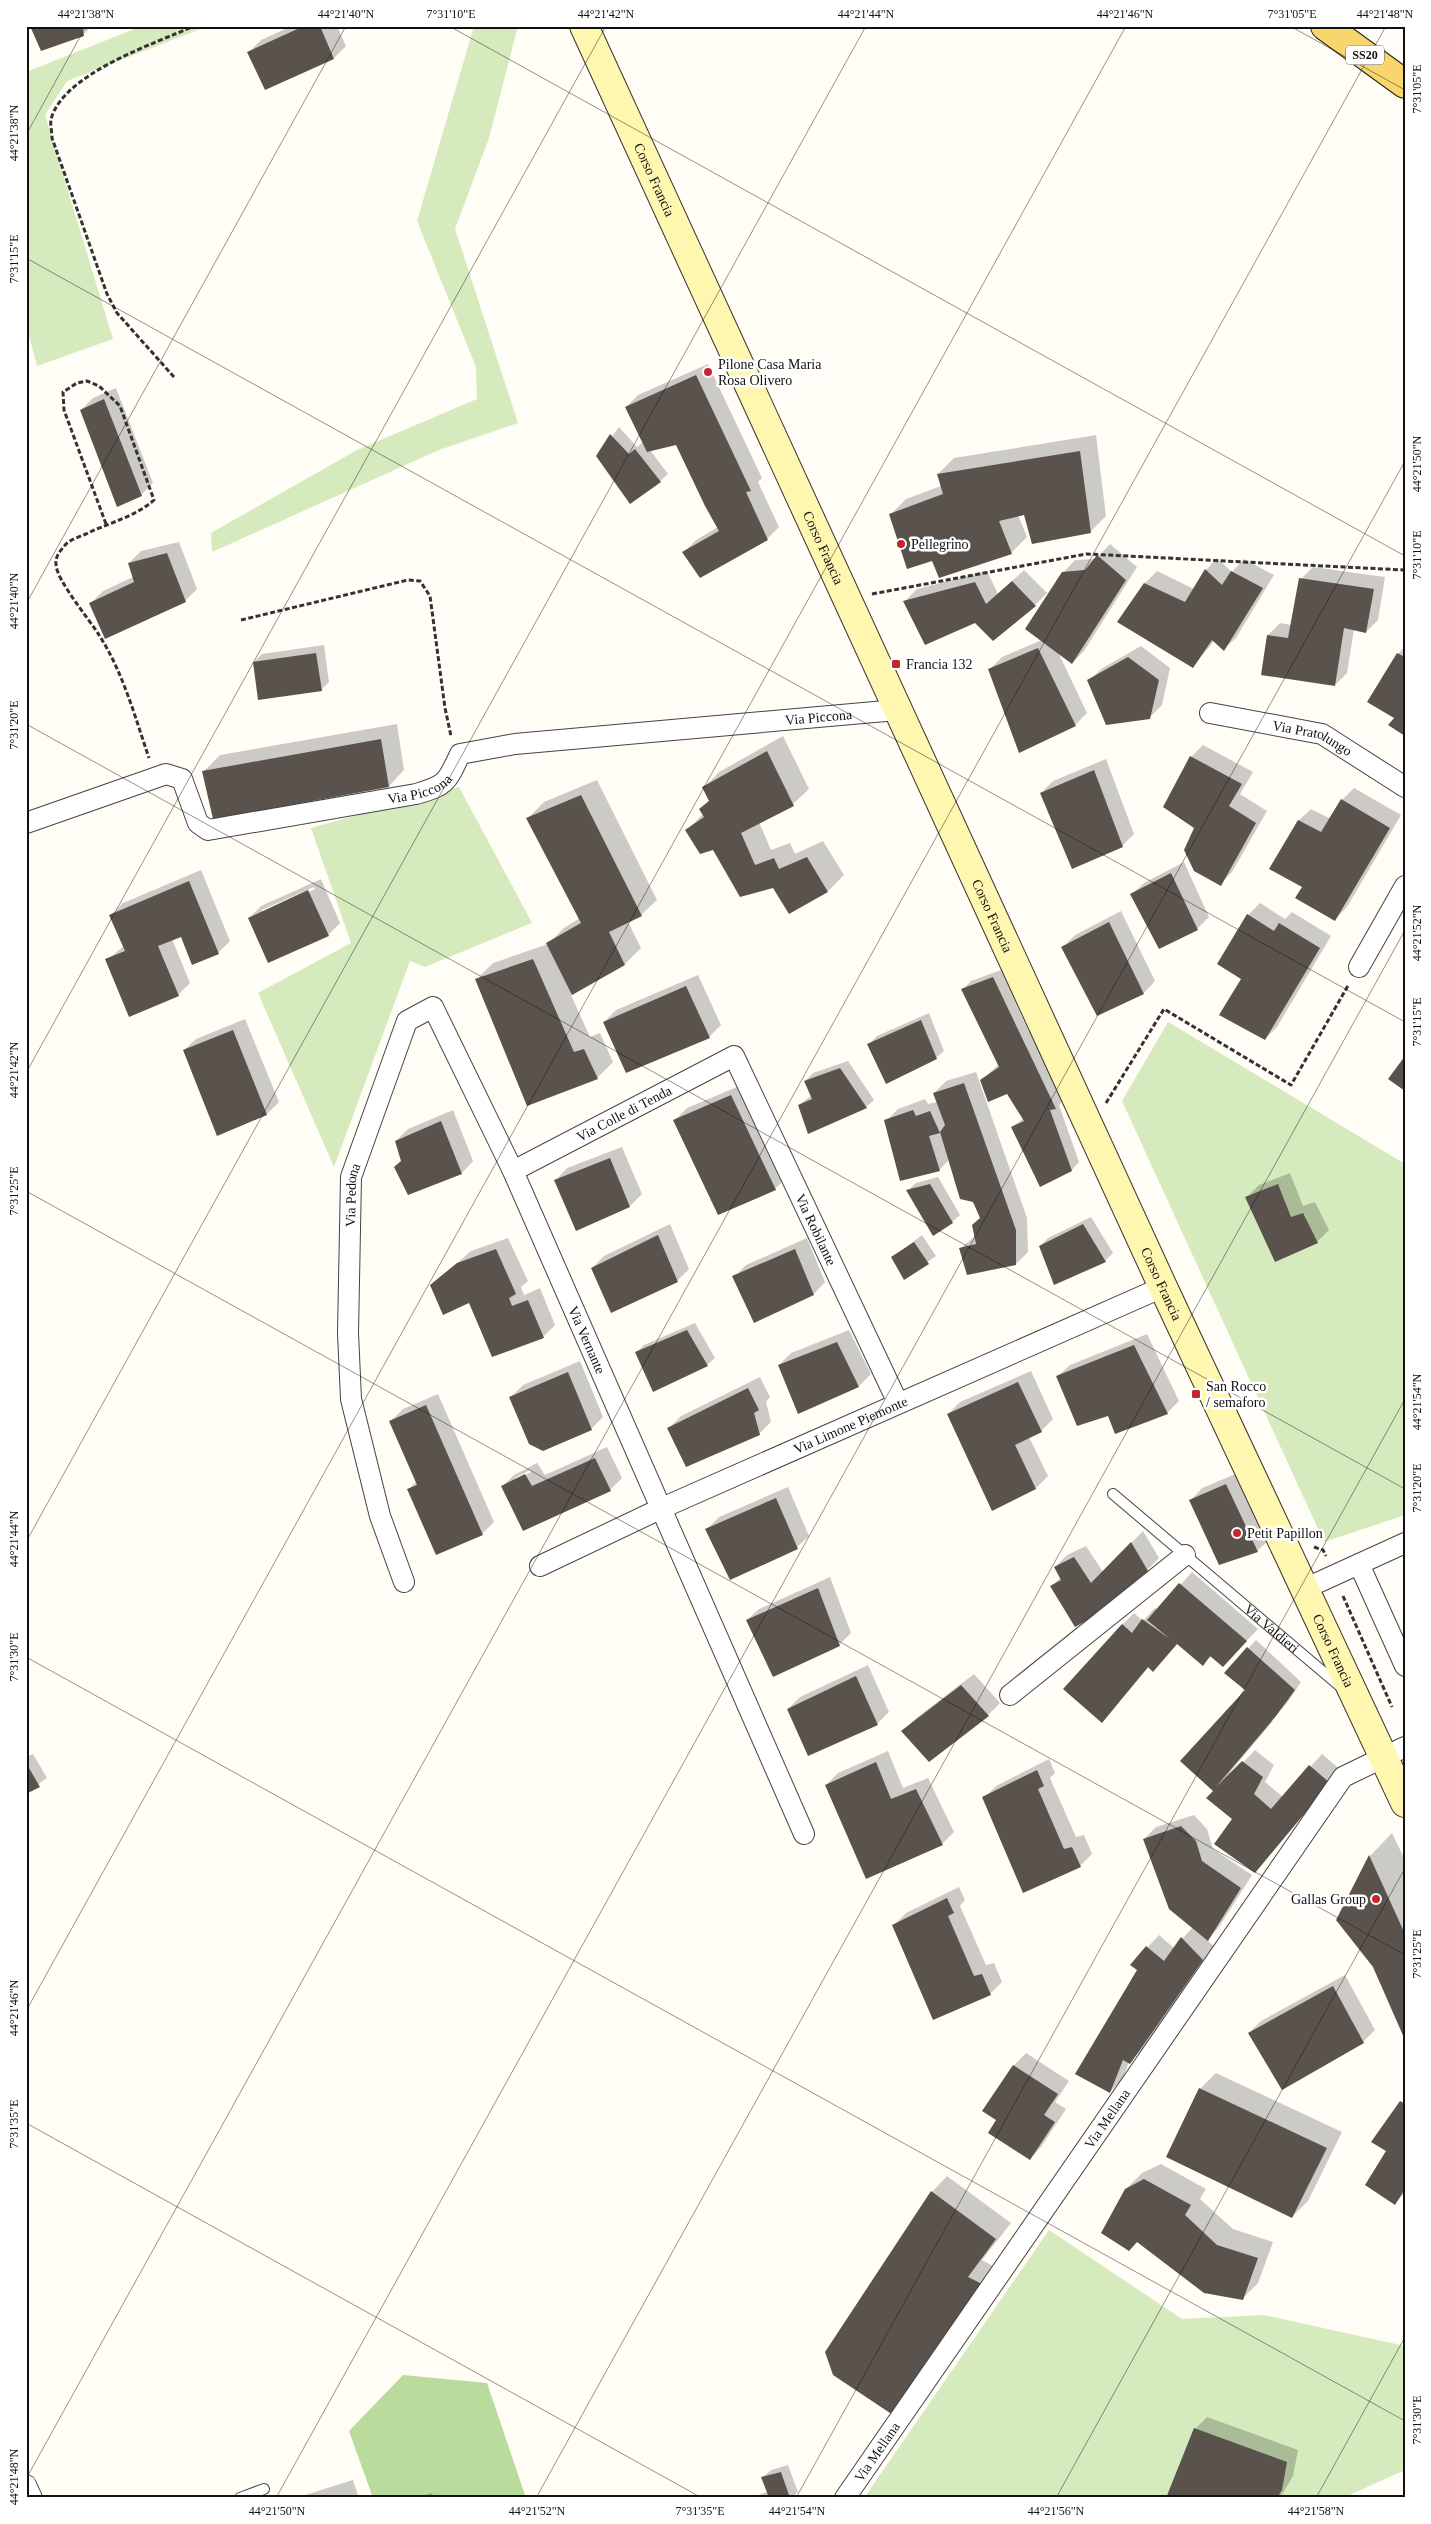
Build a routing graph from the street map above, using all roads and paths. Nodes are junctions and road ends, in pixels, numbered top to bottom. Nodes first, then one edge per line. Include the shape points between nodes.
1 (194, 26) edge
2 (584, 26) edge
3 (1325, 26) edge
4 (1405, 84) edge
5 (174, 377) dead end
6 (106, 524) junction
7 (1405, 570) edge
8 (871, 594) dead end
9 (241, 620) dead end
10 (897, 710) junction
11 (1210, 713) dead end
12 (460, 754) junction
13 (156, 778) junction
14 (1405, 787) edge
15 (26, 823) edge
16 (1402, 899) edge
17 (1359, 967) joint
18 (734, 1056) joint
19 (1106, 1104) dead end
20 (513, 1171) junction
21 (1163, 1287) junction
22 (898, 1403) junction
23 (1113, 1494) dead end
24 (662, 1508) junction
25 (1405, 1543) edge
26 (1185, 1555) junction
27 (1359, 1564) junction
28 (540, 1566) dead end
29 (404, 1582) dead end
30 (1304, 1589) junction
31 (1405, 1666) edge
32 (1010, 1695) dead end
33 (1357, 1700) junction
34 (1394, 1752) edge
35 (1405, 1804) edge
36 (804, 1834) dead end
37 (26, 2485) edge
38 (264, 2489) dead end
39 (32, 2498) edge
40 (240, 2498) edge
41 (845, 2498) edge

1 - 5 path via 87,76 72,88 51,119 52,138 107,294 118,313
2 - 10 main road, Corso Francia
3 - 4 main road, SS20
6 - 6 path via 145,508 154,500 120,406 99,386 87,380 63,392 64,410
6 - 13 path via 68,542 59,553 56,564 65,586 100,636 125,688
7 - 8 path via 1086,554
9 - 12 path via 408,580 420,581 430,596 448,724
10 - 12 street, Via Piccona via 515,744
10 - 21 main road, Corso Francia
11 - 14 street, Via Pratolungo via 1322,734
12 - 13 street, Via Piccona via 440,787 416,794 208,830 198,823 182,779 166,774
13 - 15 street, Via Piccona
16 - 17 street
17 - 19 path via 1291,1085 1164,1010
18 - 20 street, Via Colle di Tenda
18 - 22 street, Via Robilante
20 - 24 street, Via Vernante
20 - 29 street, Via Pedona via 433,1007 407,1021 351,1177 348,1333 351,1398 380,1516
21 - 22 street, Via Limone Piemonte
21 - 30 main road, Corso Francia
22 - 24 street, Via Limone Piemonte
23 - 26 lane, Via Valdieri
24 - 28 street, Via Limone Piemonte
24 - 36 street, Via Vernante
25 - 27 street
26 - 32 street
26 - 33 lane, Via Valdieri
27 - 30 street
27 - 31 street
30 - 33 main road, Corso Francia
33 - 34 main road, Corso Francia
34 - 35 main road, Corso Francia
34 - 41 street, Via Mellana via 1343,1777
37 - 39 street
38 - 40 lane

